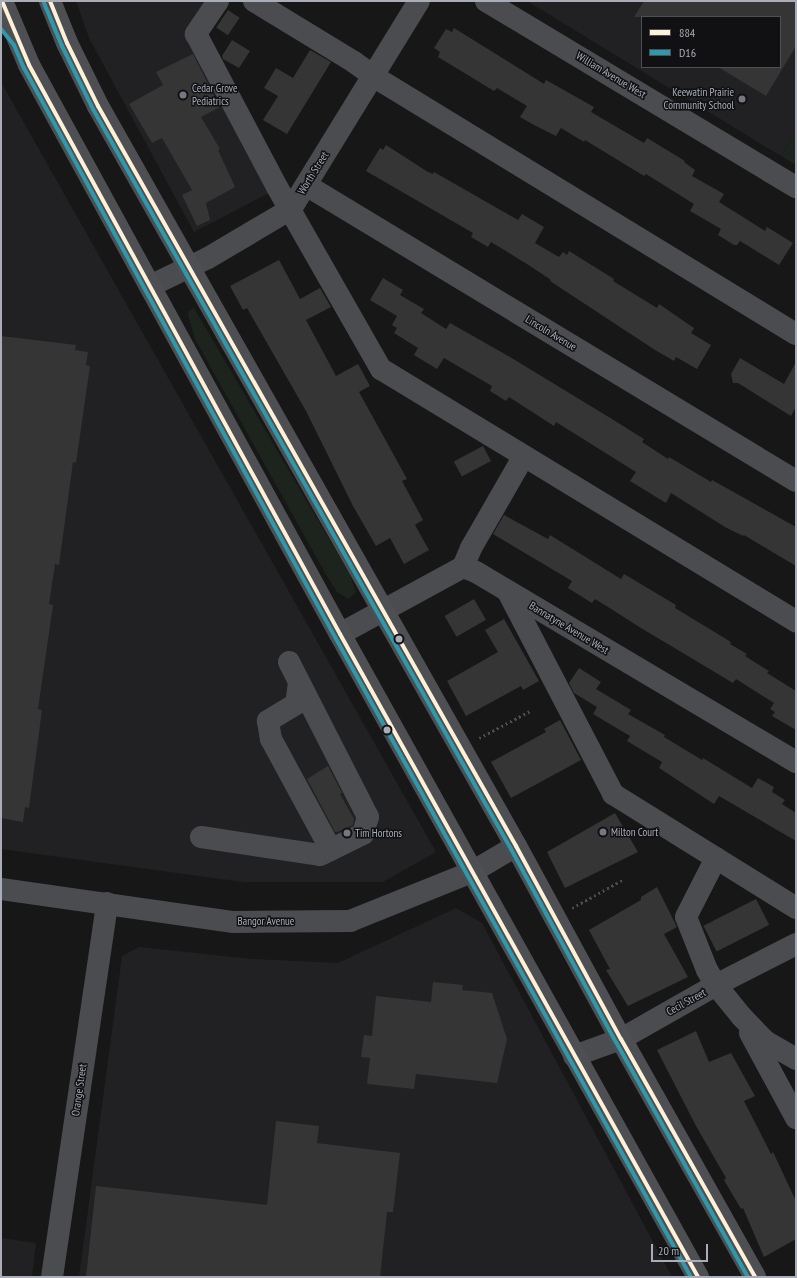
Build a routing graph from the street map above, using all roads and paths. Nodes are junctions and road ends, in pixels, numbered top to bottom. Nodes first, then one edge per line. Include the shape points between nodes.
1 (2, 1) edge
2 (50, 1) edge
3 (218, 1) edge
4 (254, 1) edge
5 (419, 1) edge
6 (486, 1) edge
7 (1, 20) edge
8 (19, 42) junction
9 (373, 76) junction
10 (306, 185) junction
11 (796, 187) edge
12 (291, 209) junction
13 (188, 266) junction
14 (150, 286) junction
15 (796, 334) edge
16 (524, 456) junction
17 (796, 481) edge
18 (463, 567) junction
19 (508, 592) junction
20 (383, 610) junction
21 (796, 621) edge
22 (340, 634) junction
23 (288, 662) dead end
24 (299, 683) junction
25 (530, 711) dead end
26 (478, 739) dead end
27 (796, 762) edge
28 (201, 837) dead end
29 (516, 846) junction
30 (331, 850) junction
31 (716, 858) junction
32 (472, 872) junction
33 (624, 879) dead end
34 (1, 889) edge
35 (107, 903) junction
36 (796, 908) edge
37 (565, 912) dead end
38 (796, 944) edge
39 (716, 985) junction
40 (741, 1016) junction
41 (621, 1039) junction
42 (574, 1056) junction
43 (796, 1059) edge
44 (796, 1118) edge
45 (52, 1277) edge
46 (698, 1277) edge
47 (755, 1277) edge

1 - 8 main road
2 - 13 main road via 67,43 98,106
3 - 12 street via 196,34
4 - 9 street
5 - 9 street, Worth Street
6 - 11 street, William Avenue West
7 - 8 main road
8 - 14 main road
9 - 10 street, Worth Street
9 - 15 street
10 - 12 street, Worth Street
10 - 17 street, Lincoln Avenue
12 - 13 street, Worth Street via 208,258
12 - 16 street via 381,369
13 - 14 street, Worth Street
13 - 20 main road
14 - 22 main road
16 - 18 street via 471,548
16 - 21 street
18 - 19 street, Bannatyne Avenue West
18 - 20 street
19 - 27 street, Bannatyne Avenue West
19 - 31 street via 612,794
20 - 22 street
20 - 29 main road
22 - 32 main road
23 - 24 street
24 - 30 street via 296,704 268,721 271,739
24 - 30 street via 368,817 363,834
25 - 26 path
28 - 30 street via 320,855
29 - 32 street, Bangor Avenue
29 - 41 main road
31 - 36 street
31 - 39 street via 686,917 707,970
32 - 35 street, Bangor Avenue via 350,921 234,922
32 - 42 main road
33 - 37 path
34 - 35 street, Bangor Avenue
35 - 45 street, Orange Street
38 - 39 street, Cecil Street
39 - 40 street
39 - 41 street, Cecil Street
40 - 43 street via 765,1041
40 - 44 street
41 - 42 street, Cecil Street
41 - 47 main road
42 - 46 main road

